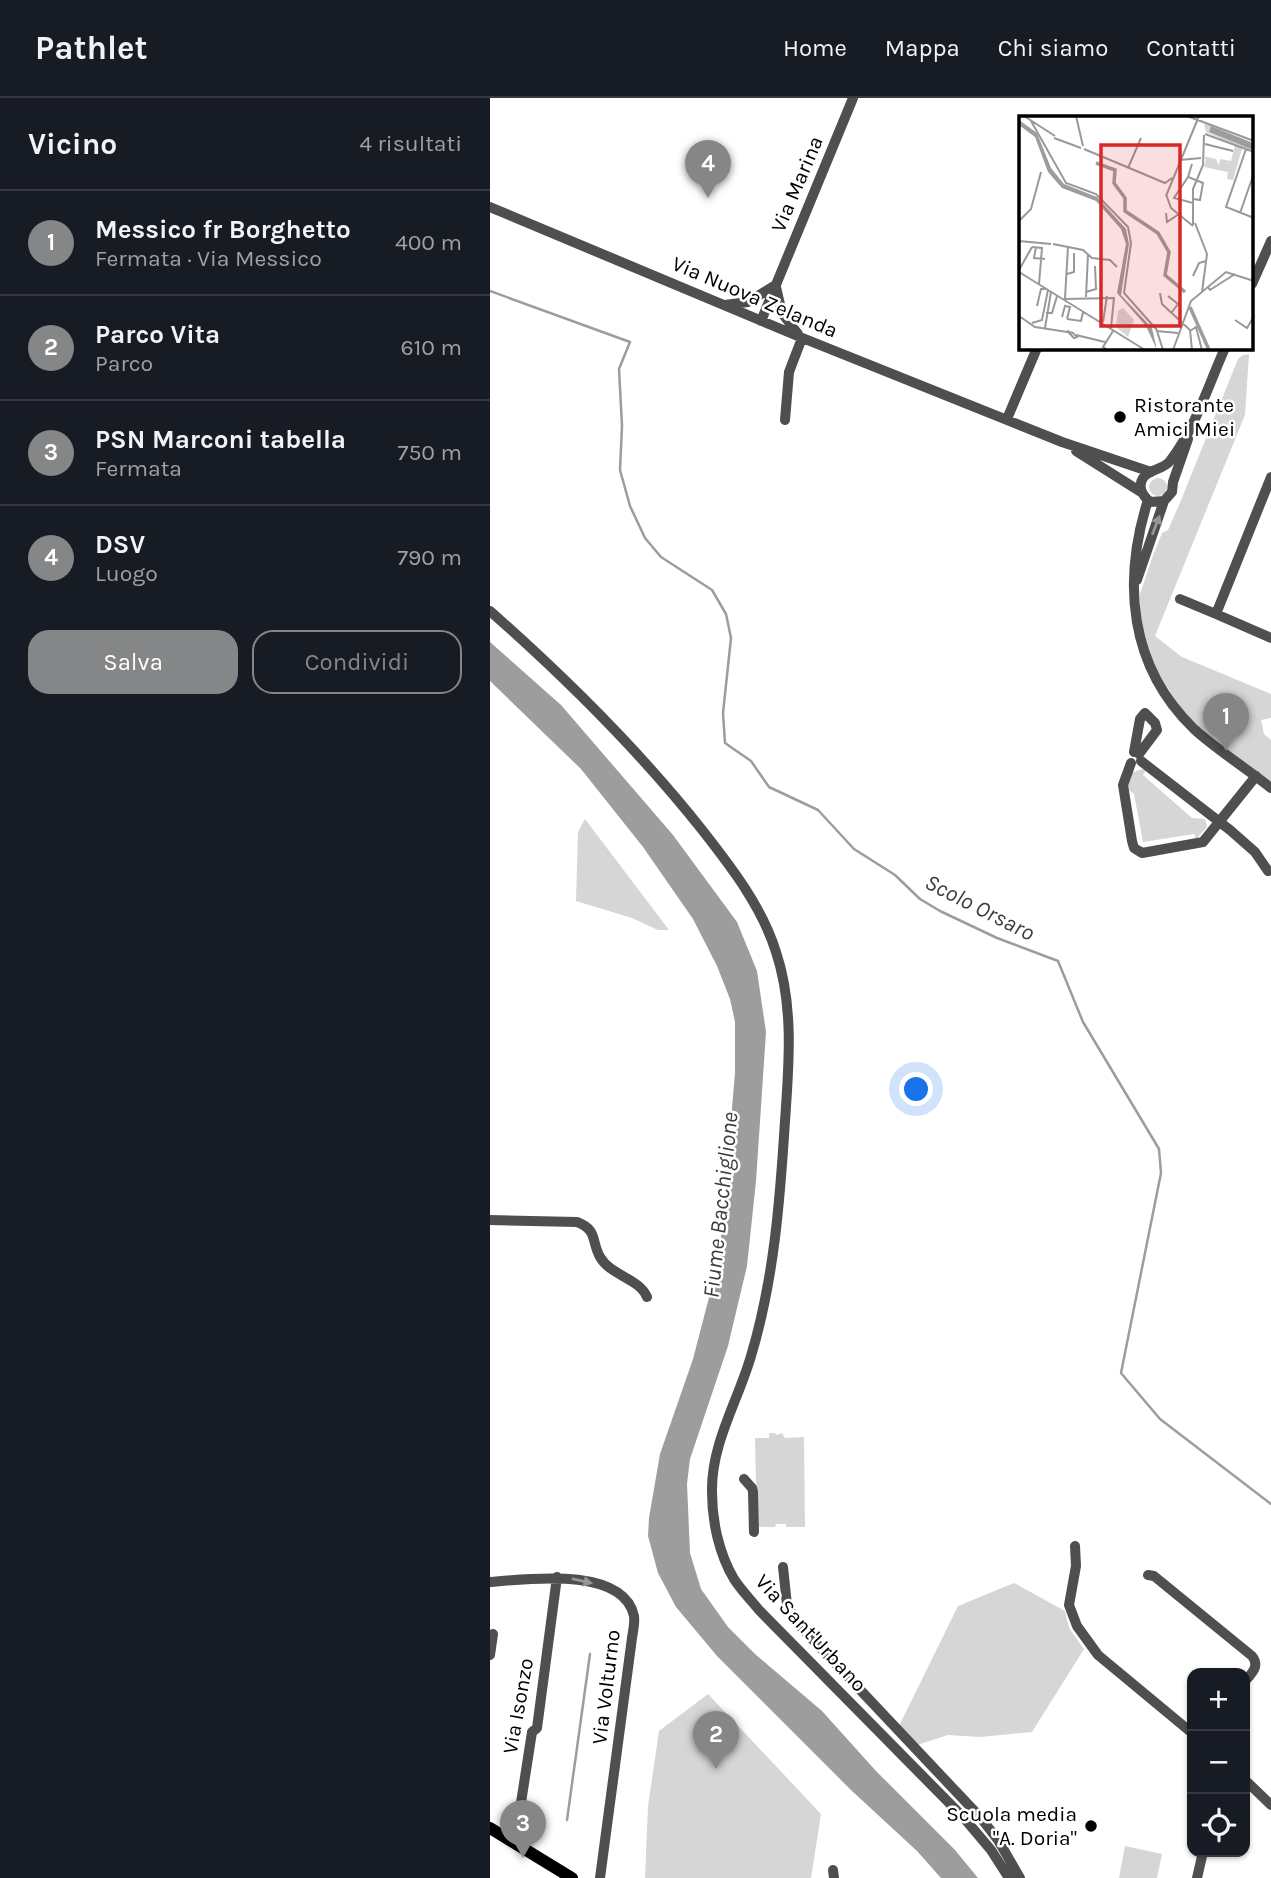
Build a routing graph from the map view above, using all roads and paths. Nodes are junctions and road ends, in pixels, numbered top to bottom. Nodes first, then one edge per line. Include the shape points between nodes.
1 (853, 98) edge
2 (490, 207) edge
3 (1271, 242) edge
4 (1254, 280) edge
5 (776, 284) junction
6 (725, 306) junction
7 (761, 321) junction
8 (801, 337) junction
9 (1036, 350) edge
10 (1224, 350) edge
11 (1007, 419) junction
12 (785, 420) dead end
13 (1192, 423) junction
14 (1062, 442) junction
15 (1127, 464) junction
16 (1154, 471) junction
17 (1271, 477) edge
18 (1123, 482) junction
19 (1173, 482) junction
20 (1144, 496) junction
21 (1164, 501) junction
22 (1133, 595) junction
23 (1180, 599) dead end
24 (490, 611) edge
25 (1216, 614) junction
26 (1271, 638) edge
27 (1256, 776) junction
28 (1271, 788) edge
29 (1220, 821) junction
30 (1268, 872) dead end
31 (490, 1220) edge
32 (647, 1297) dead end
33 (744, 1479) dead end
34 (754, 1532) dead end
35 (1075, 1546) dead end
36 (783, 1567) dead end
37 (1148, 1575) dead end
38 (557, 1577) junction
39 (490, 1582) edge
40 (493, 1634) dead end
41 (490, 1655) edge
42 (1250, 1674) edge
43 (1190, 1731) edge
44 (1250, 1785) edge
45 (1271, 1805) edge
46 (490, 1828) edge
47 (510, 1840) junction
48 (1202, 1857) edge
49 (572, 1878) edge
50 (600, 1878) edge
51 (1009, 1878) edge
52 (1020, 1878) edge
53 (1197, 1878) edge

1 - 5 street, Via Marina
2 - 6 street, Via Nuova Zelanda
3 - 4 street
5 - 6 street via 748,302
5 - 7 street, Via Marina
5 - 8 street via 782,313
6 - 7 street, Via Nuova Zelanda
7 - 8 street, Via Nuova Zelanda
8 - 11 street, Via Nuova Zelanda
8 - 12 street via 789,372
9 - 11 street
10 - 13 street
11 - 14 street, Via Nuova Zelanda
13 - 16 street via 1168,464
13 - 19 street
14 - 15 street, Via Nuova Zelanda
14 - 18 street, Via Nuova Zelanda
15 - 16 street, Via Nuova Zelanda
15 - 18 street
16 - 19 street via 1165,472
16 - 20 street via 1142,480
17 - 25 street
18 - 20 street, Via Nuova Zelanda
19 - 21 street
20 - 21 street
20 - 22 street
22 -> 21 street
22 - 27 street via 1142,644 1162,690 1196,730
23 - 25 street
24 - 51 street, Via Sant'Urbano via 608,721 722,856 755,904 783,972 789,1030 782,1172 768,1284 750,1359 715,1466 712,1506 722,1552 734,1578 759,1610 964,1818
25 - 26 street
27 - 28 street
27 - 29 street
29 - 29 street via 1203,842 1137,852 1123,785 1136,757
29 - 30 street via 1255,852
31 - 32 street via 586,1225 600,1257
33 - 34 street via 753,1492
35 - 43 street via 1069,1605 1077,1626 1098,1655
36 - 52 street, Via Sant'Urbano via 787,1605 798,1624 981,1818
37 - 42 street via 1252,1656 1255,1668
38 - 39 street, Via Volturno
38 - 47 street, Via Isonzo via 537,1728 532,1732 518,1822
38 -> 50 street, Via Volturno via 622,1595 634,1615
40 - 41 street
44 - 45 street
46 - 47 main road
47 - 49 main road
48 - 53 street

